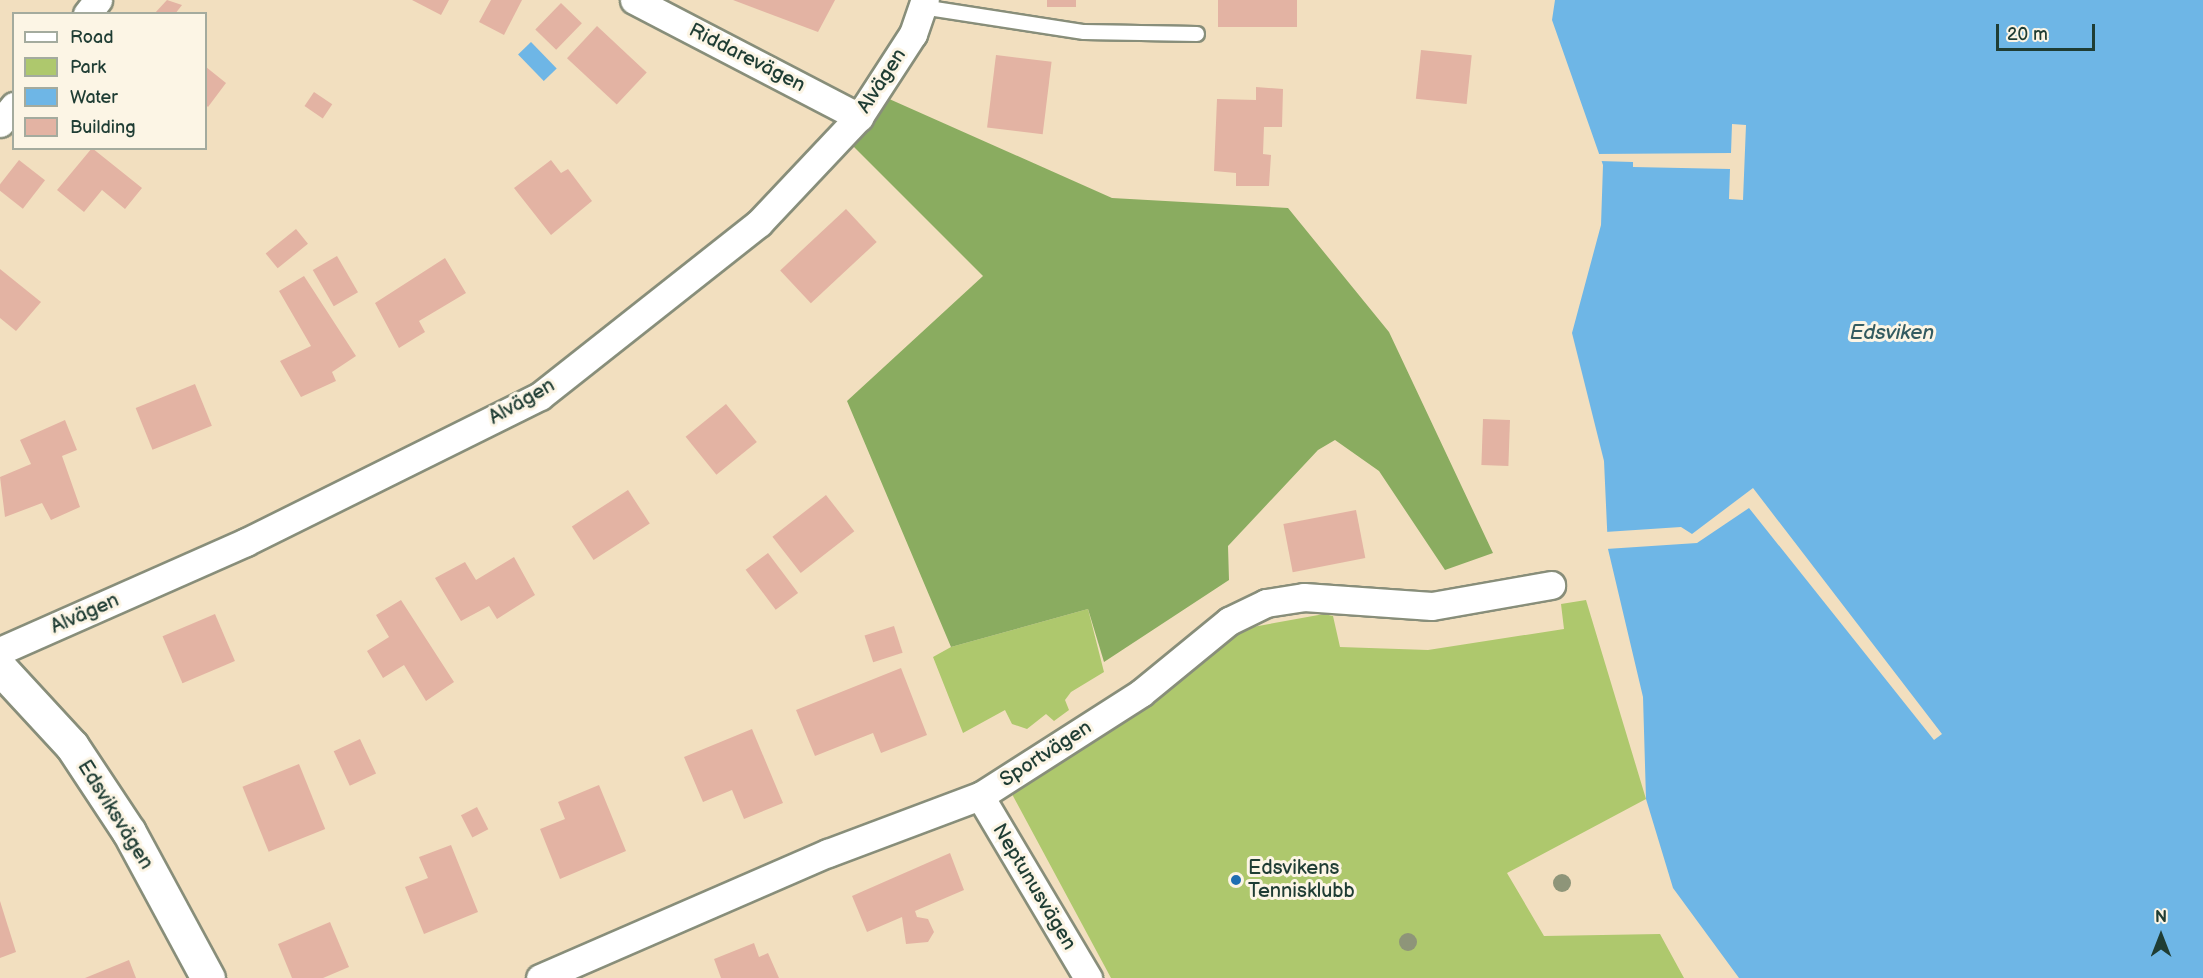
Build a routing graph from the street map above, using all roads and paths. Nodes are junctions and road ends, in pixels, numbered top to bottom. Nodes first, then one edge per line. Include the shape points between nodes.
1 (98, 0) edge
2 (634, 0) edge
3 (923, 4) edge
4 (89, 12) edge
5 (1197, 34) dead end
6 (12, 108) edge
7 (859, 117) junction
8 (0, 123) edge
9 (1551, 585) dead end
10 (0, 651) edge
11 (0, 668) edge
12 (980, 796) junction
13 (208, 978) edge
14 (540, 978) edge
15 (1088, 978) edge

1 - 4 street
2 - 7 street, Riddarevägen
3 - 5 lane via 1083,32
3 - 7 street, Alvägen via 913,34
6 - 8 street
7 - 10 street, Alvägen via 759,223 540,396 246,542
9 - 12 street, Sportvägen via 1432,606 1304,597 1266,603 1229,621 1141,693
11 - 13 street, Edsviksvägen via 78,755 129,832
12 - 14 street, Sportvägen via 828,854
12 - 15 street, Neptunusvägen

